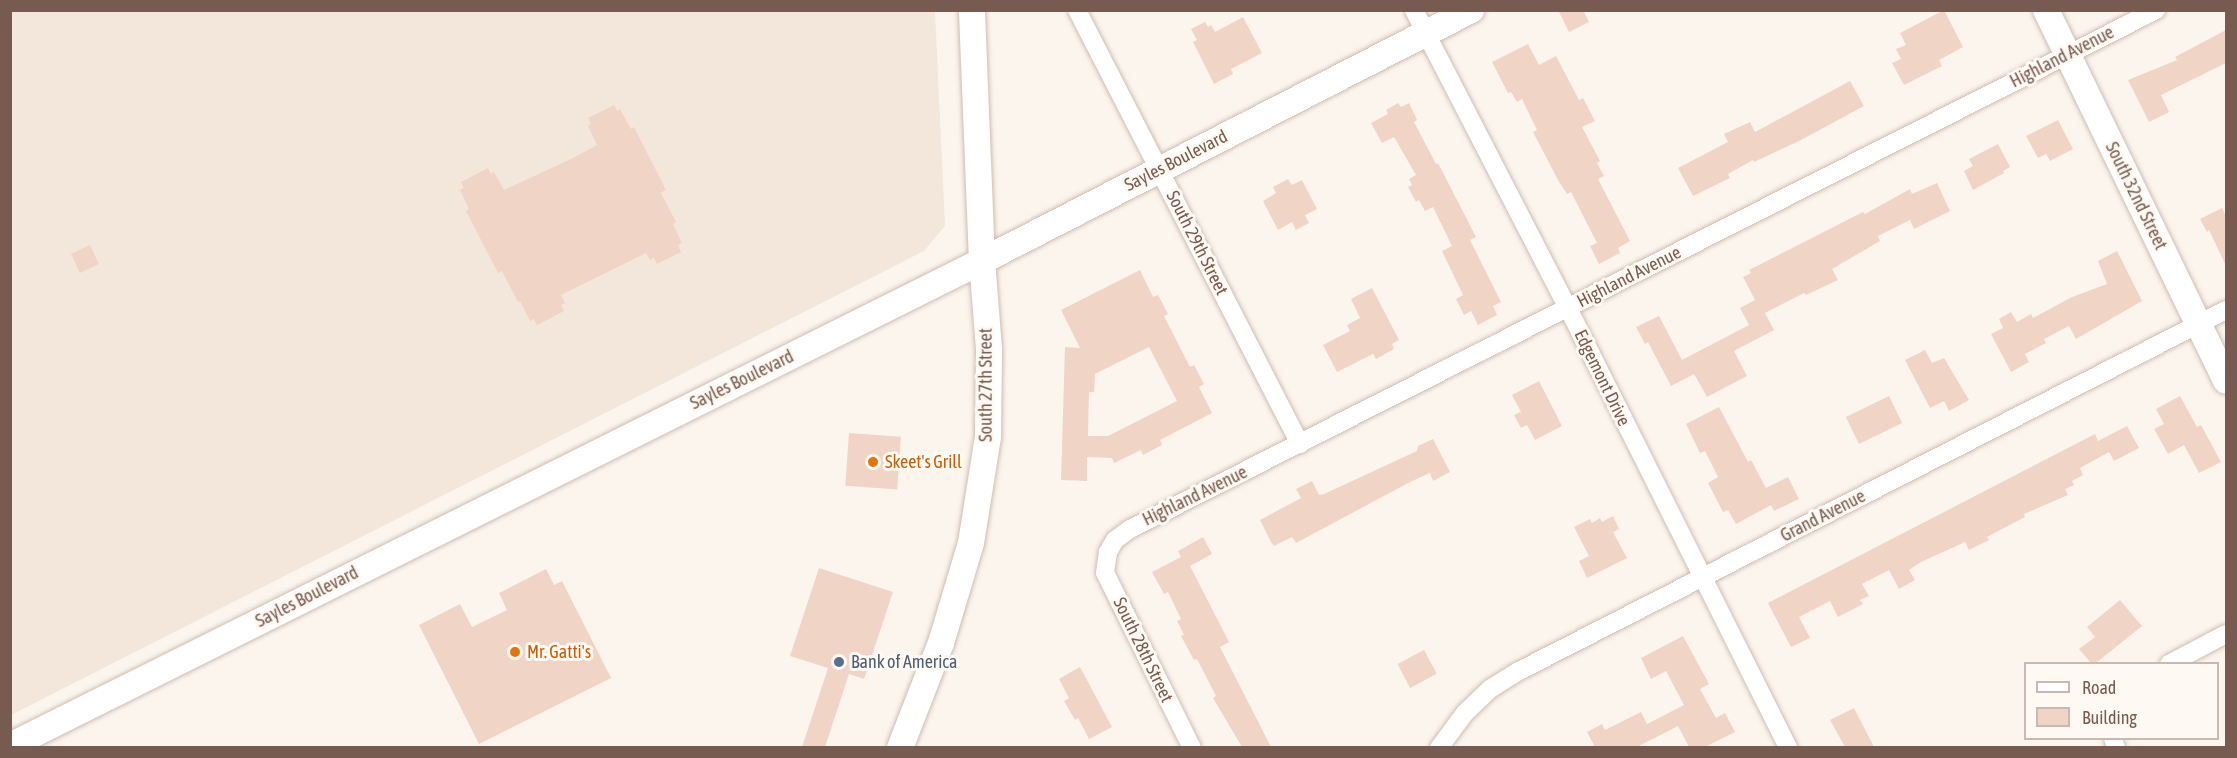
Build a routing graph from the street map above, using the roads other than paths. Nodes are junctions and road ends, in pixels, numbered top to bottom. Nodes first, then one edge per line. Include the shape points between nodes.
1 (972, 10) edge
2 (1077, 10) edge
3 (1414, 10) edge
4 (1471, 10) edge
5 (2046, 10) edge
6 (2156, 10) edge
7 (1426, 34) junction
8 (2069, 54) junction
9 (1159, 170) junction
10 (982, 261) junction
11 (1568, 308) junction
12 (2226, 310) edge
13 (2198, 323) junction
14 (2226, 381) edge
15 (1300, 444) junction
16 (1108, 552) joint
17 (1702, 576) junction
18 (2226, 634) edge
19 (2171, 662) edge
20 (10, 746) edge
21 (900, 747) edge
22 (1192, 747) edge
23 (1439, 747) edge
24 (1788, 747) edge

1 - 10 street, South 27th Street
2 - 9 street, South 29th Street
3 - 7 street, Edgemont Drive
4 - 7 street, Sayles Boulevard
5 - 8 street, South 32nd Street
6 - 8 street, Highland Avenue
7 - 9 street, Sayles Boulevard
7 - 11 street, Edgemont Drive
8 - 11 street, Highland Avenue
8 - 13 street, South 32nd Street
9 - 10 street, Sayles Boulevard
9 - 15 street, South 29th Street
10 - 20 street, Sayles Boulevard
10 - 21 street, South 27th Street via 989,349 988,437 971,543 941,643
11 - 15 street, Highland Avenue
11 - 17 street, Edgemont Drive
12 - 13 street, Grand Avenue
13 - 14 street, South 32nd Street
13 - 17 street, Grand Avenue
15 - 16 street, Highland Avenue via 1130,529 1115,540
16 - 22 street, South 28th Street via 1105,573
17 - 23 street, Grand Avenue via 1519,670 1490,689 1465,713
17 - 24 street, Edgemont Drive
18 - 19 street

